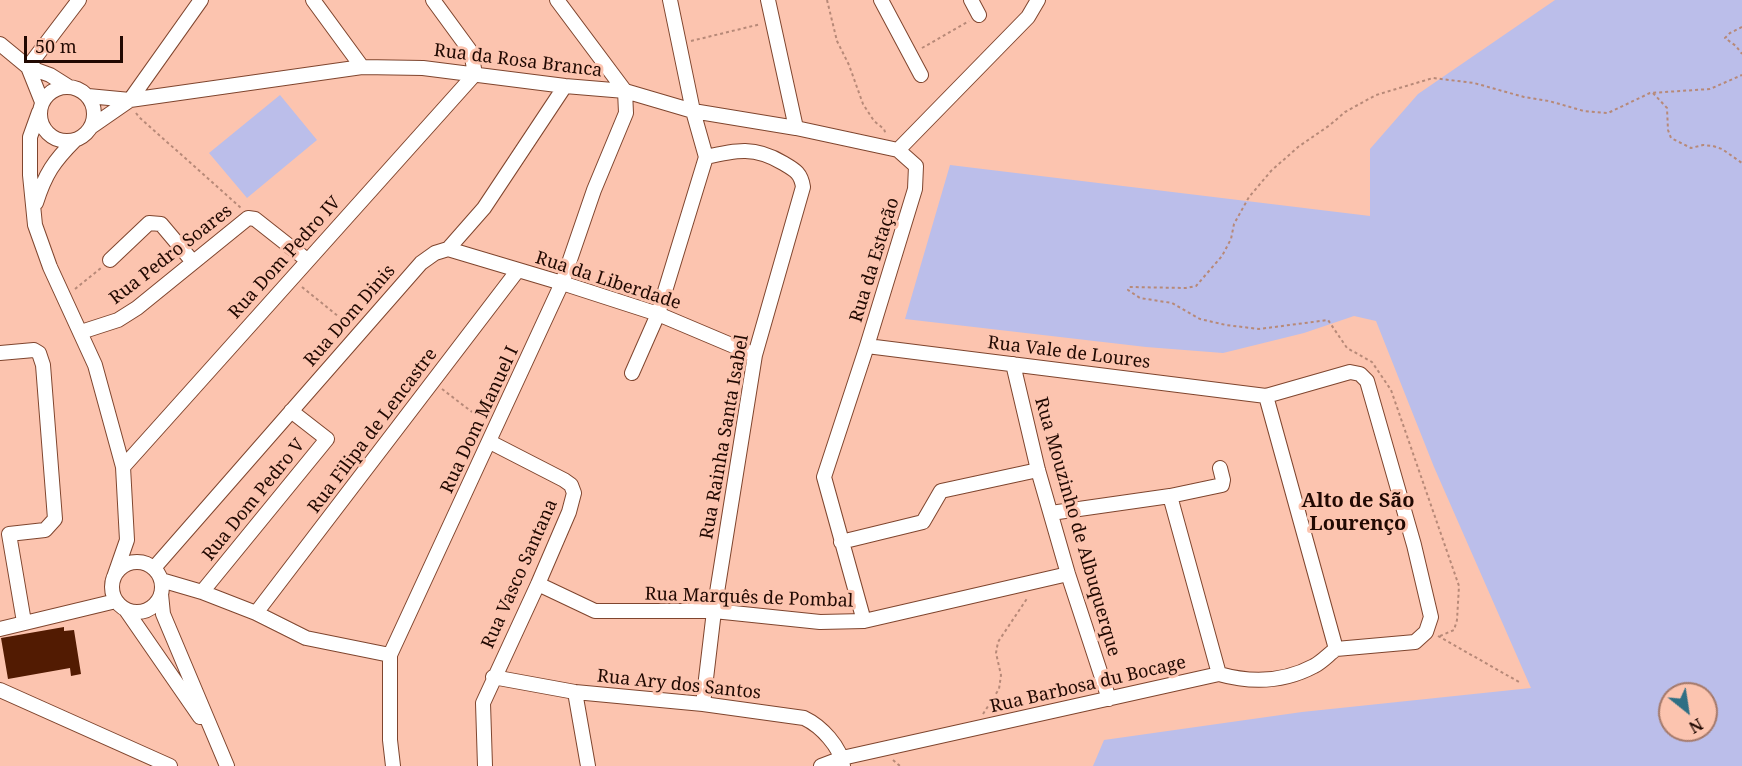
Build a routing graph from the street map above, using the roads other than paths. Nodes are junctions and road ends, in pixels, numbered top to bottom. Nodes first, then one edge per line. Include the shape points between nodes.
1 (79, 0) edge
2 (201, 0) edge
3 (313, 0) edge
4 (433, 0) edge
5 (557, 0) edge
6 (670, 0) edge
7 (768, 0) edge
8 (880, 0) edge
9 (971, 0) edge
10 (1038, 0) edge
11 (979, 15) road end
12 (0, 44) edge
13 (28, 66) junction
14 (362, 67) junction
15 (474, 74) junction
16 (921, 75) dead end
17 (565, 86) junction
18 (69, 87) junction
19 (625, 91) junction
20 (88, 96) junction
21 (129, 100) junction
22 (41, 107) junction
23 (693, 111) junction
24 (91, 127) junction
25 (796, 128) junction
26 (75, 140) junction
27 (895, 149) junction
28 (705, 157) junction
29 (34, 211) junction
30 (448, 249) junction
31 (110, 260) road end
32 (307, 260) junction
33 (193, 262) junction
34 (518, 270) junction
35 (562, 283) junction
36 (657, 314) junction
37 (81, 332) junction
38 (867, 346) junction
39 (0, 353) edge
40 (755, 355) junction
41 (1013, 364) junction
42 (632, 373) dead end
43 (1266, 396) junction
44 (291, 411) junction
45 (490, 442) junction
46 (123, 467) junction
47 (1220, 468) dead end
48 (1038, 470) junction
49 (1170, 496) junction
50 (1051, 513) junction
51 (4, 535) edge
52 (127, 540) junction
53 (841, 542) junction
54 (1068, 574) junction
55 (156, 577) junction
56 (113, 580) junction
57 (538, 585) junction
58 (202, 592) junction
59 (121, 605) junction
60 (714, 611) junction
61 (256, 613) junction
62 (864, 621) junction
63 (24, 622) junction
64 (0, 629) edge
65 (1336, 649) junction
66 (390, 655) junction
67 (1219, 674) junction
68 (493, 677) junction
69 (0, 690) edge
70 (575, 692) junction
71 (1109, 699) junction
72 (703, 704) junction
73 (216, 742) junction
74 (843, 762) edge
75 (170, 766) edge
76 (227, 766) edge
77 (393, 766) edge
78 (485, 766) edge
79 (588, 766) edge
80 (821, 766) edge

1 - 13 street
2 - 21 street
3 - 14 street
4 - 15 street via 471,52
5 - 19 street
6 - 23 street
7 - 25 street
8 - 16 street
9 - 11 street
10 - 27 street via 1028,17
12 - 13 street
13 - 18 street
13 - 22 street
14 - 15 street, Rua da Rosa Branca
14 - 21 street, Rua da Rosa Branca
15 - 17 street, Rua da Rosa Branca
15 - 32 street, Rua Dom Pedro IV
17 - 19 street, Rua da Rosa Branca
17 - 30 street, Rua Dom Dinis via 484,207
18 - 20 street
18 - 22 street via 53,90
19 - 23 street, Rua da Rosa Branca
19 - 35 street, Rua Dom Manuel I via 626,113 594,189
20 - 21 street, Rua da Rosa Branca
20 - 24 street via 94,111
21 - 24 street, Rua da Rosa Branca
22 - 26 street via 44,129 50,136
22 - 29 street via 30,137
23 - 25 street, Rua da Rosa Branca
23 - 28 street
24 - 26 street
25 - 27 street, Rua da Rosa Branca
26 - 29 street via 48,172
27 - 38 street, Rua da Estação via 916,166 915,189
28 - 36 street
28 - 40 street, Rua Rainha Santa Isabel via 760,151 802,178 803,187
29 - 37 street via 42,248
30 - 34 street, Rua da Liberdade
30 - 44 street, Rua Dom Dinis via 421,263
31 - 33 street via 149,223 161,224
32 - 33 street, Rua Pedro Soares via 255,219 248,218
32 - 46 street, Rua Dom Pedro IV
33 - 37 street, Rua Pedro Soares via 118,320
34 - 35 street, Rua da Liberdade
34 - 61 street, Rua Filipa de Lencastre
35 - 36 street, Rua da Liberdade
35 - 45 street, Rua Dom Manuel I
36 - 40 street, Rua da Liberdade
36 - 42 street
37 - 46 street via 95,365
38 - 41 street, Rua Vale de Loures
38 - 53 street, Rua da Estação via 824,477
39 - 51 street via 34,350 44,365 55,519 45,530
40 - 60 street, Rua Rainha Santa Isabel
41 - 43 street, Rua Vale de Loures
41 - 48 street, Rua Mouzinho de Albuquerque
43 - 65 street
43 - 65 street via 1350,372 1367,381 1414,545 1432,634 1415,642
44 - 55 street, Rua Dom Dinis
44 - 58 street, Rua Dom Pedro V via 327,439
45 - 57 street, Rua Vasco Santana via 564,480 574,493
45 - 66 street, Rua Dom Manuel I
46 - 52 street
47 - 49 street via 1222,485
48 - 50 street, Rua Mouzinho de Albuquerque
48 - 53 street via 941,491 923,522
49 - 50 street
49 - 67 street
50 - 54 street, Rua Mouzinho de Albuquerque
51 - 63 street
52 - 55 street
52 - 56 street
53 - 62 street, Rua da Estação
54 - 62 street, Rua Marquês de Pombal
54 - 71 street, Rua Mouzinho de Albuquerque
55 - 56 street via 134,562 126,564
55 - 58 street
55 - 59 street via 153,606 140,612
55 - 73 street via 164,614
56 - 59 street via 113,594
57 - 60 street, Rua Marquês de Pombal via 595,611
57 - 68 street, Rua Vasco Santana
58 - 61 street
59 - 63 street
59 - 73 street
60 - 62 street, Rua Marquês de Pombal via 820,622
60 - 72 street, Rua Rainha Santa Isabel
61 - 66 street via 306,638
63 - 64 street
65 - 67 street, Rua Barbosa du Bocage via 1315,666 1275,680 1239,680
66 - 77 street, Rua Dom Manuel I
67 - 71 street, Rua Barbosa du Bocage
68 - 70 street, Rua Ary dos Santos
68 - 78 street, Rua Vasco Santana via 483,703
69 - 75 street
70 - 72 street, Rua Ary dos Santos
70 - 79 street
71 - 74 street, Rua Barbosa du Bocage
72 - 74 street, Rua Ary dos Santos via 804,718 823,731
73 - 76 street
74 - 80 street, Rua Barbosa du Bocage

